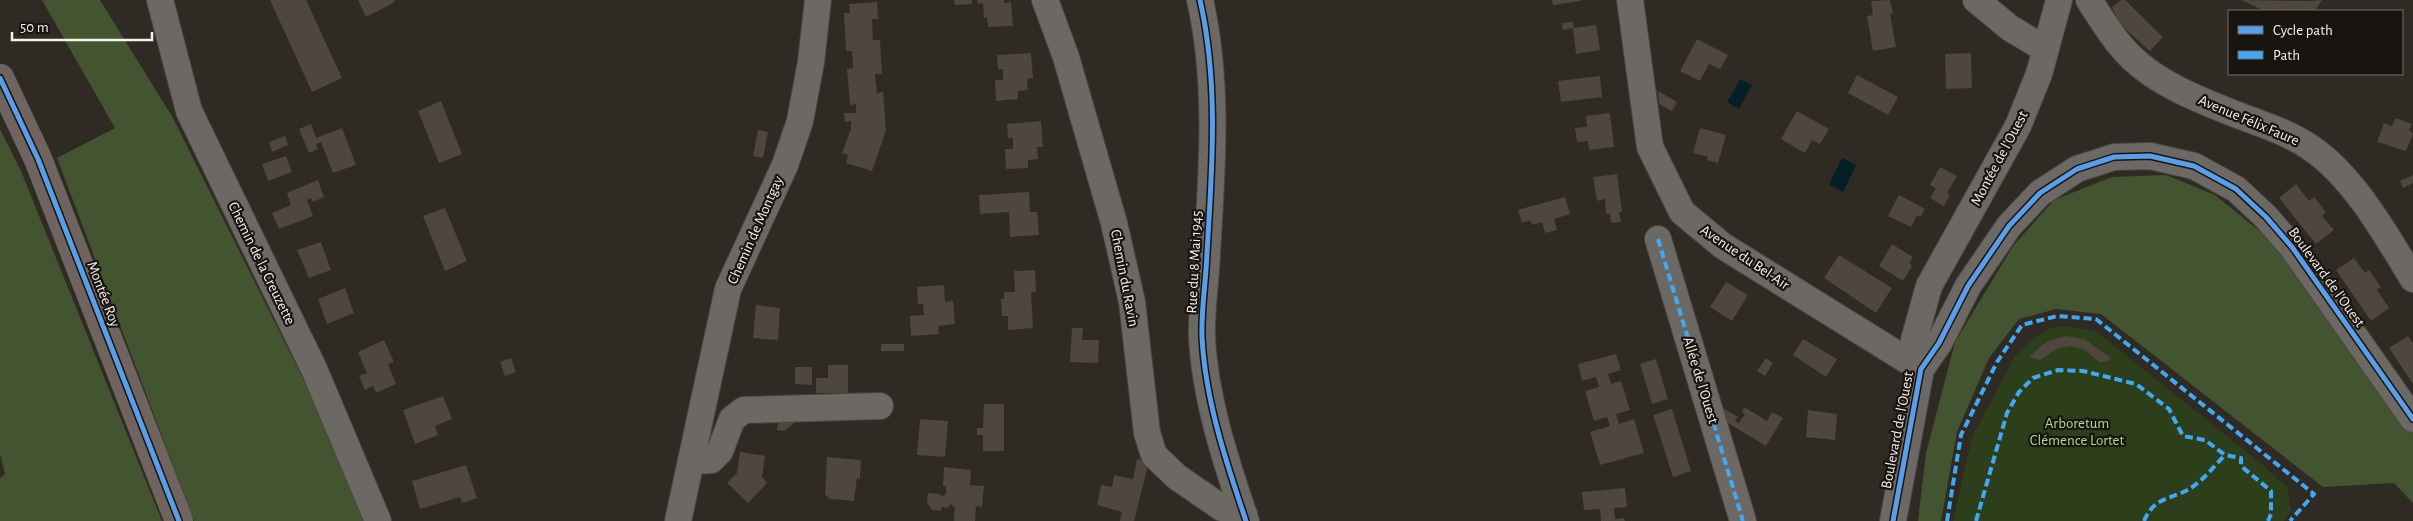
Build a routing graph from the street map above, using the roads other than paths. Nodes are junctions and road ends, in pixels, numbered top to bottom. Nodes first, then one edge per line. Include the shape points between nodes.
1 (160, 0) edge
2 (818, 0) edge
3 (1045, 0) edge
4 (1200, 0) edge
5 (1630, 0) edge
6 (1976, 0) edge
7 (2060, 0) edge
8 (2089, 0) edge
9 (2045, 49) junction
10 (0, 78) edge
11 (1658, 240) dead end
12 (2413, 279) edge
13 (1923, 309) junction
14 (1939, 343) junction
15 (1921, 369) junction
16 (880, 406) dead end
17 (2413, 419) edge
18 (691, 461) junction
19 (1245, 518) edge
20 (179, 521) edge
21 (378, 521) edge
22 (678, 521) edge
23 (1743, 521) edge
24 (1893, 521) edge

1 - 21 street, Chemin de la Creuzette via 189,112 314,369
2 - 18 street, Chemin de Montgay via 800,121 785,165 728,289
3 - 19 street, Chemin du Ravin via 1075,84 1114,223 1132,302 1147,433 1154,454 1178,477 1222,508
4 - 19 street, Rue du 8 Mai 1945 via 1214,117 1202,335 1205,372
5 - 15 street, Avenue du Bel-Air via 1650,146 1682,212 1724,246
6 - 9 street via 2010,28
7 - 9 street, Montée de l'Ouest
8 - 12 street, Avenue Félix Faure via 2132,58 2165,81 2202,101 2290,135 2336,168
9 - 13 street, Montée de l'Ouest via 2039,74 2018,126 1930,286
10 - 20 main road, Montée Roy via 38,159
11 - 23 street, Allée de l'Ouest
13 - 14 street
13 - 15 street, Montée de l'Ouest via 1914,340
14 - 15 street, Boulevard de l'Ouest
14 - 17 street, Boulevard de l'Ouest via 1968,286 2008,226 2040,193 2077,169 2114,157 2150,156 2194,166 2236,188 2266,217 2292,247
15 - 24 street, Boulevard de l'Ouest
16 - 18 street via 744,410 732,418 720,452 711,460
18 - 22 street, Chemin de Montgay

